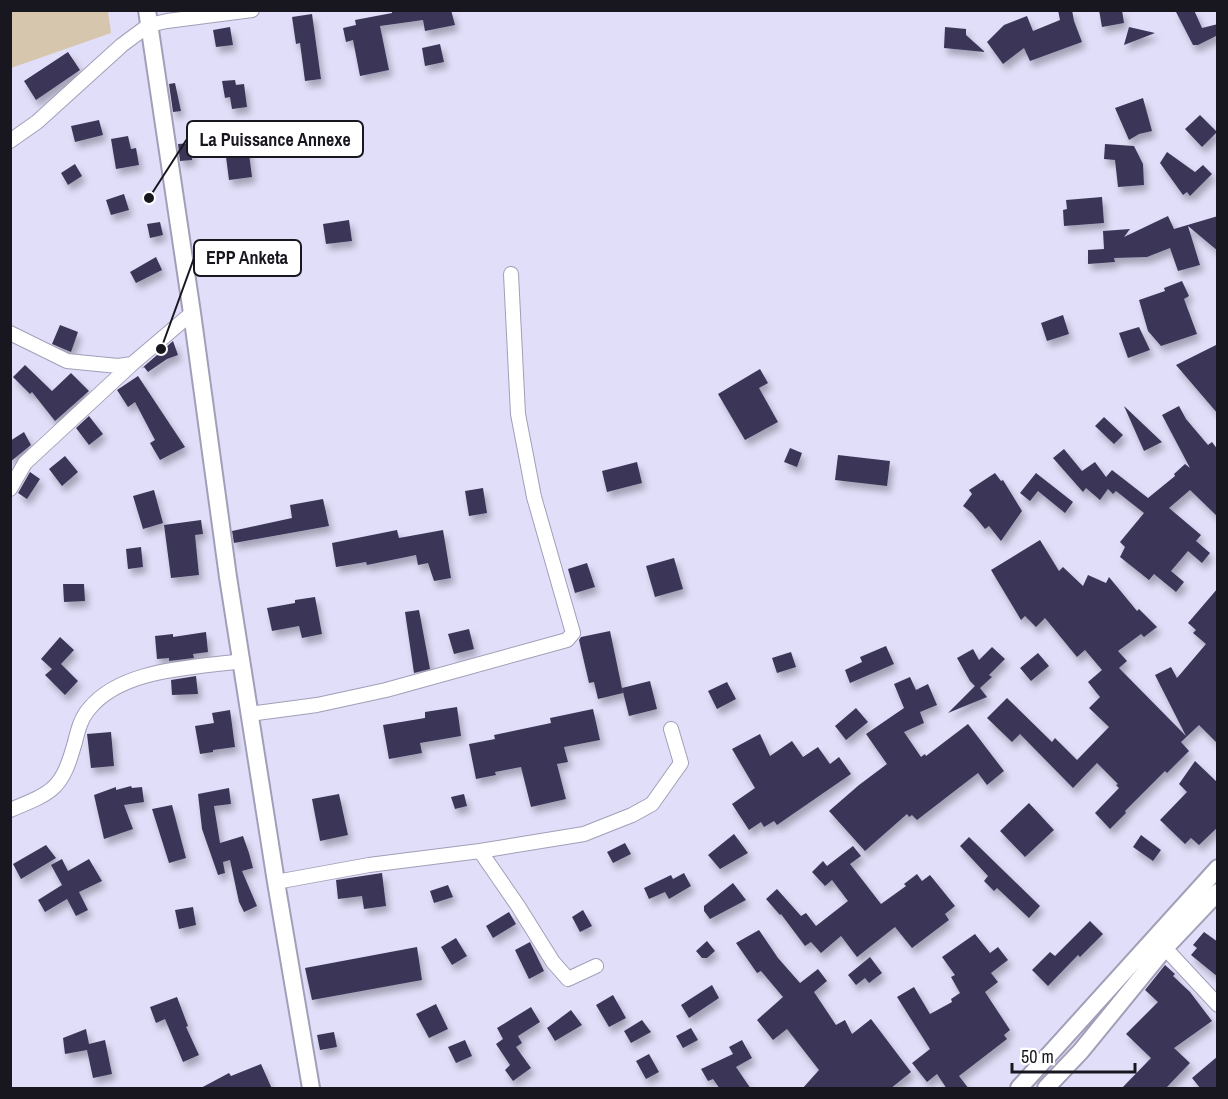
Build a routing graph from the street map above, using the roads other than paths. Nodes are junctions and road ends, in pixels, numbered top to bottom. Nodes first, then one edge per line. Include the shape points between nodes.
1 (252, 10) edge
2 (148, 18) edge
3 (10, 141) edge
4 (511, 274) dead end
5 (192, 313) junction
6 (10, 333) edge
7 (132, 363) junction
8 (10, 489) edge
9 (242, 661) junction
10 (249, 714) junction
11 (671, 729) dead end
12 (10, 810) edge
13 (480, 851) junction
14 (1218, 868) edge
15 (276, 882) junction
16 (1218, 891) edge
17 (1169, 936) junction
18 (596, 966) dead end
19 (1218, 1005) edge
20 (311, 1089) edge
21 (1020, 1089) edge
22 (1046, 1089) edge

1 - 2 street via 167,21
2 - 3 street via 37,122
2 - 5 street
4 - 10 street via 519,414 534,497 573,633 567,640 387,690
5 - 7 street
5 - 9 street
6 - 7 street via 67,361 118,366
7 - 8 street via 25,463
9 - 10 street
9 - 12 street via 164,672 127,681 105,693 80,723 66,772 52,790
10 - 15 street
11 - 13 street via 681,763 652,804 584,834
13 - 15 street
13 - 18 street via 568,980
14 - 17 street
15 - 20 street
16 - 17 street
17 - 19 street
17 - 21 street
17 - 22 street via 1082,1051

